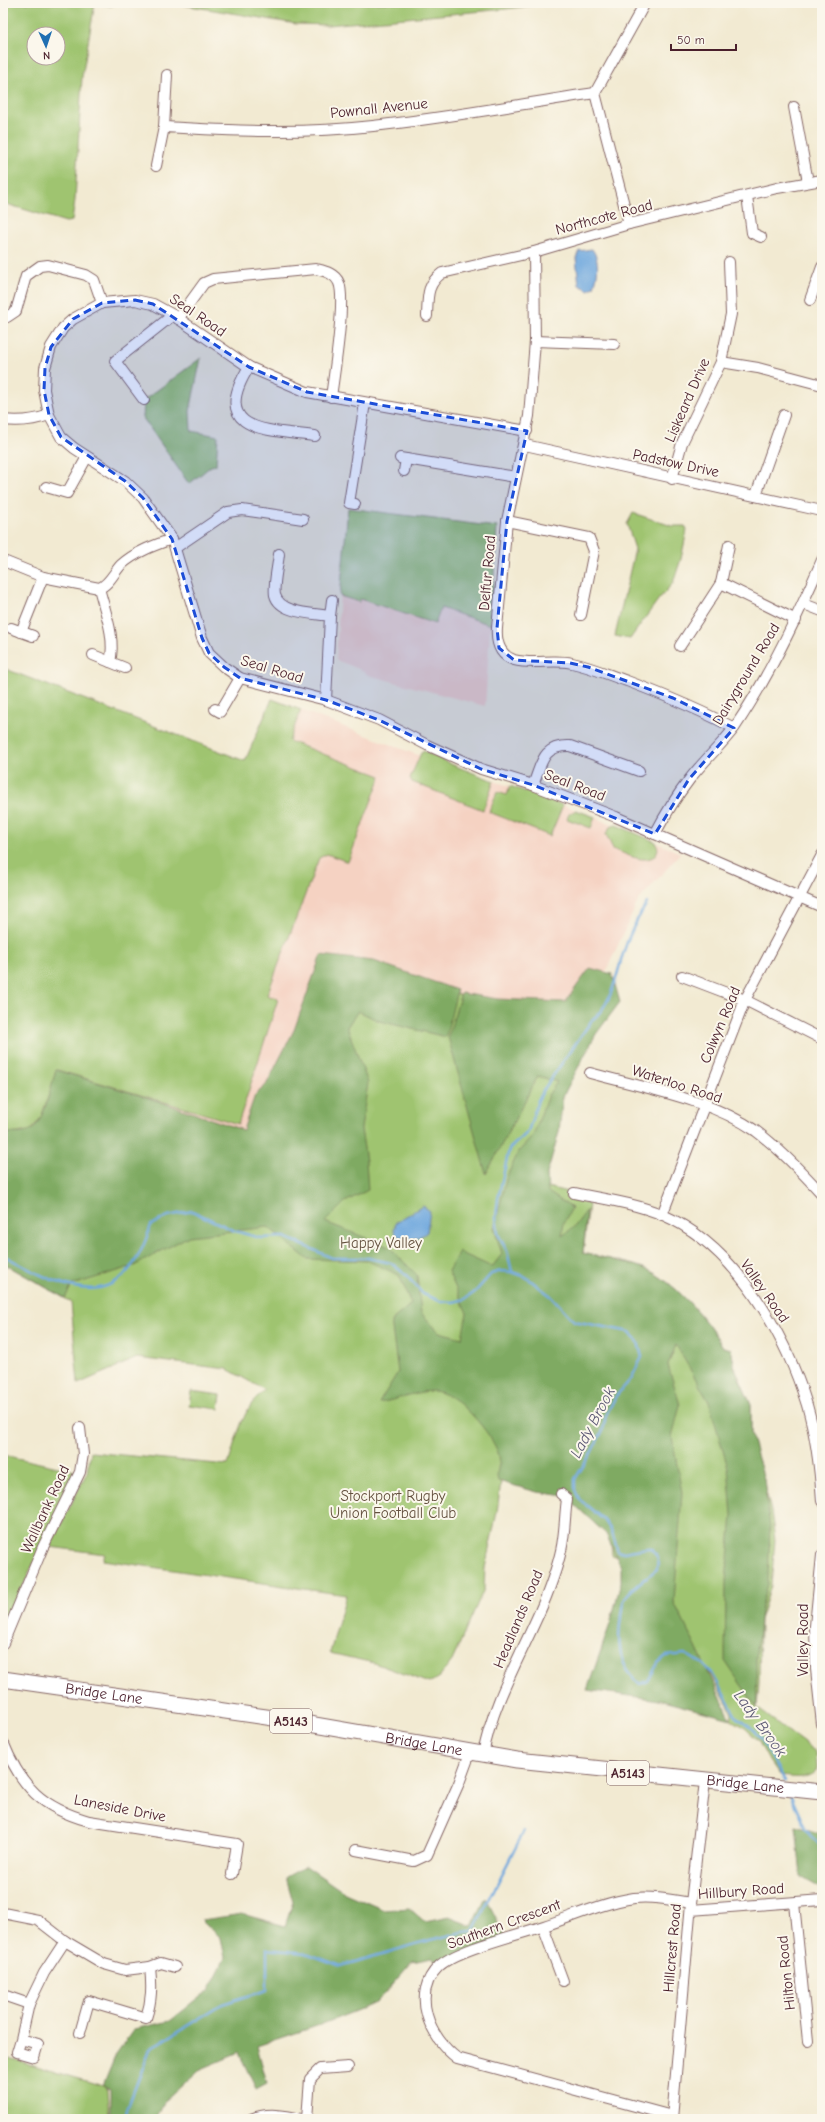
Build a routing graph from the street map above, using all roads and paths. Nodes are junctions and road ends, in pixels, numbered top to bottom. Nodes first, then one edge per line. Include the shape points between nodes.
1 (645, 3) edge
2 (168, 75) dead end
3 (595, 93) junction
4 (794, 108) dead end
5 (164, 127) junction
6 (156, 166) dead end
7 (822, 180) edge
8 (808, 182) junction
9 (747, 196) junction
10 (629, 224) junction
11 (761, 237) dead end
12 (534, 252) junction
13 (729, 262) dead end
14 (822, 267) edge
15 (810, 300) dead end
16 (102, 303) junction
17 (3, 316) edge
18 (427, 316) dead end
19 (175, 317) junction
20 (535, 341) junction
21 (614, 344) dead end
22 (721, 362) junction
23 (249, 367) junction
24 (822, 385) edge
25 (331, 398) junction
26 (144, 400) dead end
27 (365, 403) junction
28 (49, 415) junction
29 (784, 415) dead end
30 (3, 420) edge
31 (527, 431) junction
32 (315, 436) dead end
33 (524, 444) junction
34 (87, 457) junction
35 (404, 471) dead end
36 (516, 477) junction
37 (672, 479) junction
38 (46, 487) dead end
39 (756, 495) junction
40 (355, 504) dead end
41 (822, 511) edge
42 (303, 518) dead end
43 (507, 521) junction
44 (174, 543) junction
45 (729, 545) dead end
46 (279, 554) dead end
47 (822, 560) edge
48 (6, 562) dead end
49 (43, 577) junction
50 (721, 583) junction
51 (99, 588) junction
52 (332, 600) dead end
53 (804, 604) junction
54 (822, 611) edge
55 (581, 615) dead end
56 (330, 616) junction
57 (796, 620) junction
58 (11, 628) dead end
59 (22, 632) junction
60 (33, 636) dead end
61 (680, 646) dead end
62 (93, 656) dead end
63 (110, 662) junction
64 (125, 668) dead end
65 (240, 678) junction
66 (326, 700) junction
67 (215, 709) dead end
68 (734, 728) junction
69 (639, 771) dead end
70 (533, 785) junction
71 (655, 834) junction
72 (822, 855) edge
73 (800, 898) junction
74 (822, 907) edge
75 (682, 976) dead end
76 (744, 1000) junction
77 (822, 1039) edge
78 (590, 1073) dead end
79 (704, 1105) junction
80 (574, 1193) dead end
81 (822, 1194) edge
82 (662, 1215) junction
83 (80, 1428) dead end
84 (561, 1494) dead end
85 (822, 1501) edge
86 (822, 1555) edge
87 (820, 1580) edge
88 (3, 1643) edge
89 (3, 1680) edge
90 (28, 1684) junction
91 (3, 1689) edge
92 (822, 1724) edge
93 (3, 1742) edge
94 (476, 1754) junction
95 (705, 1781) junction
96 (822, 1792) edge
97 (356, 1850) dead end
98 (232, 1874) dead end
99 (822, 1900) edge
100 (794, 1903) junction
101 (691, 1906) junction
102 (3, 1913) edge
103 (543, 1927) junction
104 (65, 1940) junction
105 (150, 1967) junction
106 (175, 1967) dead end
107 (563, 1981) dead end
108 (3, 1995) edge
109 (29, 2004) junction
110 (80, 2033) dead end
111 (21, 2039) dead end
112 (808, 2041) dead end
113 (348, 2067) dead end
114 (672, 2117) edge
115 (250, 2119) edge
116 (300, 2119) edge
117 (307, 2119) edge

1 - 3 street
2 - 5 street
3 - 5 street, Pownall Avenue via 373,126 306,131
3 - 10 street
4 - 8 street
5 - 6 street
7 - 8 street, Northcote Road
8 - 9 street, Northcote Road
9 - 10 street, Northcote Road
9 - 11 street via 752,233
10 - 12 street, Northcote Road
12 - 18 street, Northcote Road via 442,272 433,280 429,290
12 - 20 street, Delfur Road
13 - 22 street, Liskeard Drive via 730,314
14 - 15 street
16 - 17 street via 94,280 86,275 48,265 40,266 26,276 16,311 7,317
16 - 19 street, Seal Road via 135,300 153,304
16 - 28 street, Seal Road via 73,319 63,328 51,347 44,368 44,390
19 - 23 street, Seal Road
19 - 25 street via 204,283 213,279 316,269 331,273 339,282 341,309
19 - 26 street via 115,361
20 - 21 street
20 - 31 street, Delfur Road
22 - 24 street via 758,368
22 - 37 street, Liskeard Drive via 682,443
23 - 25 street, Seal Road via 307,392
23 - 32 street via 237,384 234,399 240,417 252,426
25 - 27 street, Seal Road
27 - 31 street, Seal Road
27 - 40 street via 349,503
28 - 30 street via 33,421
28 - 34 street, Seal Road via 61,436
29 - 39 street
31 - 33 street, Delfur Road
33 - 36 street, Delfur Road
33 - 37 street, Padstow Drive
34 - 38 street via 67,493
34 - 44 street, Seal Road via 125,481 143,498
35 - 36 street via 403,459
36 - 43 street, Delfur Road
37 - 39 street, Padstow Drive
39 - 41 street, Padstow Drive
42 - 44 street via 242,510 228,512
43 - 55 street via 589,538 594,551
43 - 68 street, Delfur Road via 496,640 505,655 514,660 570,663 588,667 673,698
44 - 51 street via 132,557
44 - 65 street, Seal Road via 202,638 207,648 224,667
45 - 50 street
46 - 56 street via 275,594 279,604 287,608
47 - 53 street, Dairyground Road
48 - 49 street
49 - 51 street
49 - 59 street
50 - 57 street
50 - 61 street
51 - 63 street via 113,645
52 - 56 street
53 - 54 street
53 - 57 street, Dairyground Road
56 - 66 street
57 - 68 street, Dairyground Road via 766,677
58 - 59 street
59 - 60 street
62 - 63 street
63 - 64 street
65 - 66 street, Seal Road
65 - 67 street via 220,712
66 - 70 street, Seal Road via 379,720 481,769
68 - 71 street, Dairyground Road via 689,779
69 - 70 street via 561,745 546,752
70 - 71 street, Seal Road
71 - 73 street, Seal Road
72 - 73 street, Colwyn Road
73 - 74 street, Seal Road
73 - 76 street, Colwyn Road
75 - 76 street
76 - 77 street
76 - 79 street, Colwyn Road
78 - 79 street, Waterloo Road
79 - 81 street, Waterloo Road via 755,1131 808,1178
79 - 82 street, Colwyn Road
80 - 82 street, Valley Road
82 - 85 street, Valley Road via 702,1239 721,1256 769,1318 808,1406 814,1432
83 - 88 street, Wallbank Road via 83,1454 80,1472 43,1547
84 - 94 street, Headlands Road via 567,1500 563,1540 556,1569 535,1625 486,1737
86 - 87 street, Valley Road
87 - 92 street, Valley Road via 815,1648
89 - 90 main road, Bridge Lane / A5143
90 - 91 main road, Bridge Lane / A5143
90 - 94 main road, Bridge Lane / A5143 via 280,1719
93 - 98 street, Laneside Drive via 22,1780 48,1805 68,1815 89,1821 237,1844
94 - 95 main road, Bridge Lane / A5143
94 - 97 street via 459,1783 427,1855 414,1861
95 - 96 main road, Bridge Lane / A5143
95 - 101 street, Hillcrest Road
99 - 100 street, Hillbury Road
100 - 101 street, Hillbury Road
100 - 112 street, Hilton Road
101 - 103 street, Southern Crescent via 660,1898 636,1898 609,1903
101 - 114 street, Hillcrest Road
102 - 104 street via 38,1920
103 - 107 street
103 - 114 street, Southern Crescent via 451,1958 439,1966 427,1985 425,1998 434,2034 445,2049 457,2058
104 - 105 street via 104,1964 125,1970
104 - 109 street via 44,1973
105 - 106 street via 161,1963
105 - 110 street via 152,1990 146,2018 89,2001
108 - 109 street
109 - 111 street
113 - 117 street via 320,2069 310,2078
115 - 116 street via 261,2115 282,2115

